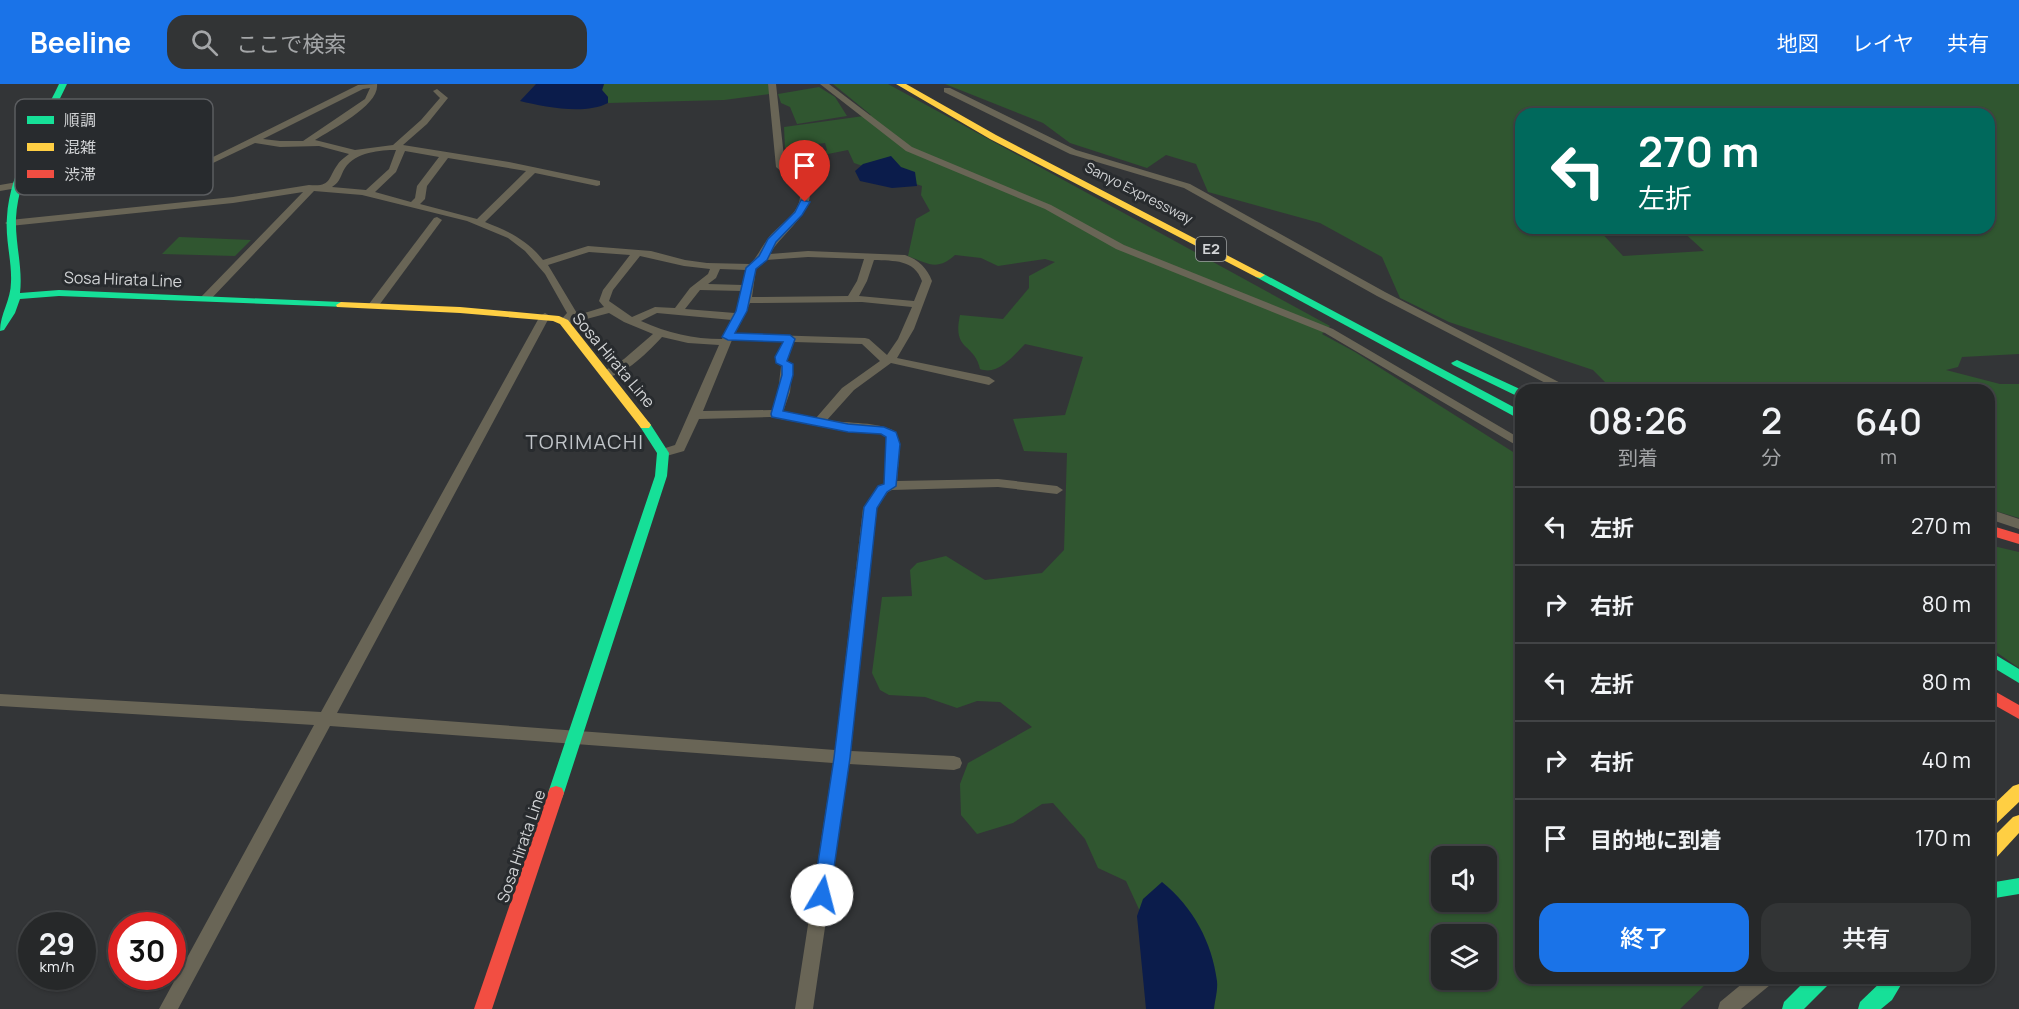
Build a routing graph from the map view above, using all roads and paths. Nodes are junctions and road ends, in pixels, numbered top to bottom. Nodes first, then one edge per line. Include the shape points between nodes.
1 (63, 84) edge
2 (373, 84) edge
3 (772, 84) edge
4 (824, 84) edge
5 (900, 84) edge
6 (919, 84) edge
7 (947, 90) dead end
8 (437, 91) dead end
9 (56, 99) edge
10 (253, 140) junction
11 (307, 142) junction
12 (400, 148) junction
13 (355, 153) junction
14 (446, 154) junction
15 (213, 160) edge
16 (533, 170) junction
17 (597, 183) dead end
18 (15, 186) edge
19 (0, 188) edge
20 (312, 188) junction
21 (324, 188) junction
22 (15, 192) edge
23 (368, 194) junction
24 (413, 205) junction
25 (437, 220) dead end
26 (10, 223) junction
27 (478, 223) junction
28 (637, 254) junction
29 (764, 257) junction
30 (870, 257) junction
31 (541, 264) junction
32 (716, 267) junction
33 (753, 267) junction
34 (698, 287) junction
35 (748, 288) junction
36 (17, 296) junction
37 (205, 299) junction
38 (852, 299) junction
39 (746, 300) junction
40 (917, 304) junction
41 (373, 306) junction
42 (610, 309) junction
43 (678, 312) junction
44 (1359, 314) junction
45 (545, 316) junction
46 (739, 317) junction
47 (566, 320) junction
48 (634, 321) junction
49 (0, 328) edge
50 (1389, 329) dead end
51 (661, 332) junction
52 (790, 339) junction
53 (727, 340) junction
54 (1440, 354) dead end
55 (889, 359) junction
56 (1434, 367) junction
57 (605, 375) junction
58 (989, 381) dead end
59 (1556, 384) edge
60 (1515, 391) edge
61 (1515, 397) edge
62 (1515, 413) edge
63 (777, 414) junction
64 (694, 415) junction
65 (819, 422) junction
66 (1515, 424) edge
67 (1515, 440) edge
68 (663, 453) junction
69 (890, 486) junction
70 (1057, 490) dead end
71 (1995, 516) edge
72 (2019, 524) edge
73 (1995, 532) edge
74 (2019, 539) edge
75 (1995, 541) edge
76 (2019, 547) edge
77 (1995, 661) edge
78 (2019, 677) edge
79 (1999, 680) dead end
80 (2019, 693) edge
81 (1995, 698) edge
82 (0, 700) edge
83 (2019, 713) edge
84 (326, 719) junction
85 (575, 739) junction
86 (842, 758) junction
87 (954, 763) dead end
88 (2019, 791) edge
89 (1995, 814) edge
90 (2019, 822) edge
91 (1995, 847) edge
92 (2019, 886) edge
93 (1995, 890) edge
94 (1755, 984) edge
95 (1815, 984) edge
96 (1892, 984) edge
97 (168, 1009) edge
98 (483, 1009) edge
99 (804, 1009) edge
100 (1726, 1009) edge
101 (1791, 1009) edge
102 (1867, 1009) edge

1 - 9 main road
2 - 10 street
2 - 11 street via 368,101
3 - 29 street via 781,167 802,184 805,202 771,241
4 - 67 street via 909,148 1048,207 1120,247 1329,331
5 - 56 main road, Sanyo Expressway / E2 via 993,138
6 - 44 main road, Sanyo Expressway / E2 via 1004,132
7 - 59 street via 1072,152 1186,186 1381,294
8 - 12 street via 444,98
10 - 11 street
10 - 15 street
11 - 13 street
12 - 13 street
12 - 14 street
12 - 23 street via 393,170
13 - 21 street via 341,166 335,181
14 - 16 street
14 - 24 street via 422,186 420,200
16 - 17 street
16 - 27 street
18 - 19 street
20 - 21 street
20 - 26 street
20 - 37 street
21 - 23 street
22 - 26 main road
23 - 24 street
24 - 27 street
25 - 41 street
26 - 36 main road
27 - 31 street via 511,236
28 - 31 street via 588,249
28 - 32 street
28 - 42 street via 608,291 604,301
29 - 30 street
29 - 33 street
30 - 38 street
30 - 40 street via 905,258 918,264 927,281
31 - 47 street via 573,314
32 - 33 street
32 - 34 street via 712,276
33 - 35 street
34 - 35 street
34 - 43 street
35 - 39 street
36 - 37 main road, Sosa Hirata Line via 59,292
36 - 49 main road via 14,311
37 - 41 main road, Sosa Hirata Line
38 - 39 street
38 - 40 street
39 - 46 street
40 - 55 street via 904,338
41 - 45 main road, Sosa Hirata Line
42 - 47 street
42 - 48 street
43 - 46 street
43 - 48 street via 655,310
44 - 50 main road
44 - 61 main road, Sanyo Expressway / E2
45 - 47 main road, Sosa Hirata Line
45 - 84 street
46 - 53 street
47 - 57 main road, Sosa Hirata Line
48 - 51 street
51 - 53 street via 683,339
51 - 57 street via 640,352
52 - 53 street
52 - 55 street via 865,341
52 - 63 street via 781,357 782,363 787,364 787,375
53 - 64 street
54 - 60 main road
55 - 58 street
55 - 65 street via 838,398
56 - 62 main road, Sanyo Expressway / E2
56 - 66 main road via 1463,392
57 - 68 main road, Sosa Hirata Line
63 - 64 street
63 - 65 street
64 - 68 street via 680,448
65 - 69 street via 884,430 892,435
68 - 85 main road, Sosa Hirata Line via 661,476
69 - 70 street via 998,483
69 - 86 street via 870,507
71 - 72 street
73 - 74 main road
75 - 76 main road
77 - 78 main road
79 - 80 main road
81 - 83 main road
82 - 84 street
84 - 85 street
84 - 97 street
85 - 86 street
85 - 98 main road, Sosa Hirata Line
86 - 87 street
86 - 99 street
88 - 89 main road
90 - 91 main road
92 - 93 main road
94 - 100 street
95 - 101 main road
96 - 102 main road

